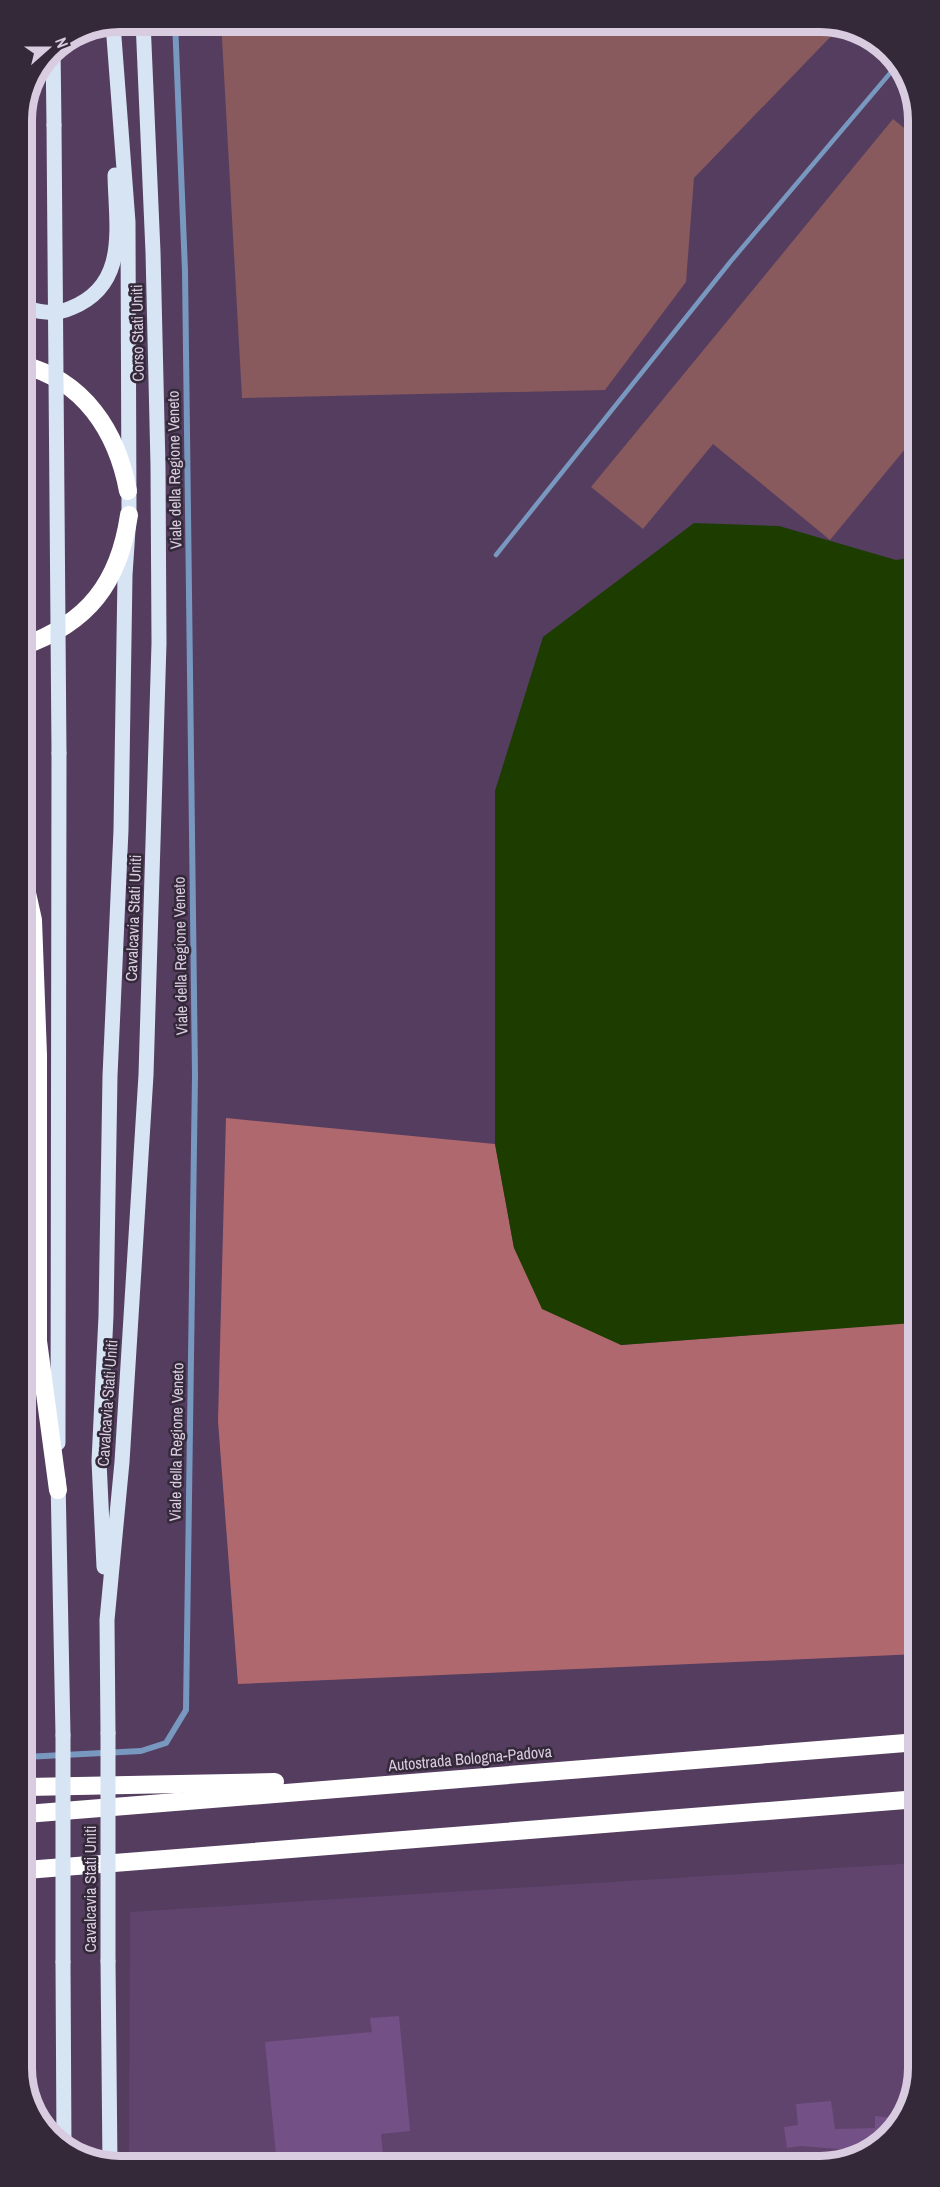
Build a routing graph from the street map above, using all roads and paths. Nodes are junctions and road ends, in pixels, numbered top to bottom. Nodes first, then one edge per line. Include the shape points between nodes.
1 (112, 32) edge
2 (113, 32) edge
3 (143, 32) edge
4 (175, 32) edge
5 (893, 69) edge
6 (53, 78) edge
7 (32, 309) edge
8 (32, 369) edge
9 (128, 491) junction
10 (129, 514) junction
11 (496, 555) dead end
12 (32, 643) edge
13 (159, 644) joint
14 (32, 916) edge
15 (58, 1490) junction
16 (107, 1620) junction
17 (908, 1743) edge
18 (32, 1757) edge
19 (442, 1779) junction
20 (32, 1787) edge
21 (908, 1800) edge
22 (32, 1813) edge
23 (32, 1869) edge
24 (64, 2135) edge
25 (110, 2155) edge

1 - 7 main road via 114,262 97,293 83,303 66,310
2 - 9 main road via 128,222
3 - 13 main road, Corso Stati Uniti via 153,252
4 - 18 street, Viale della Regione Veneto via 185,271 195,1075 186,1710 166,1743 141,1751
5 - 11 lane via 731,261
6 - 15 main road, Cavalcavia Stati Uniti, bridge via 59,753
8 - 9 highway via 66,385 96,413 115,442
9 - 10 main road
10 - 12 highway via 120,558 99,594 65,627
10 - 16 main road via 99,1461
13 - 16 main road, Cavalcavia Stati Uniti via 146,1076 122,1462
14 - 15 highway via 38,1056 38,1341
15 - 24 main road, Cavalcavia Stati Uniti, bridge
16 - 25 main road, Cavalcavia Stati Uniti, bridge
17 - 19 highway, Autostrada Bologna-Padova
19 - 20 highway
19 - 22 highway, Autostrada Bologna-Padova
21 - 23 highway

